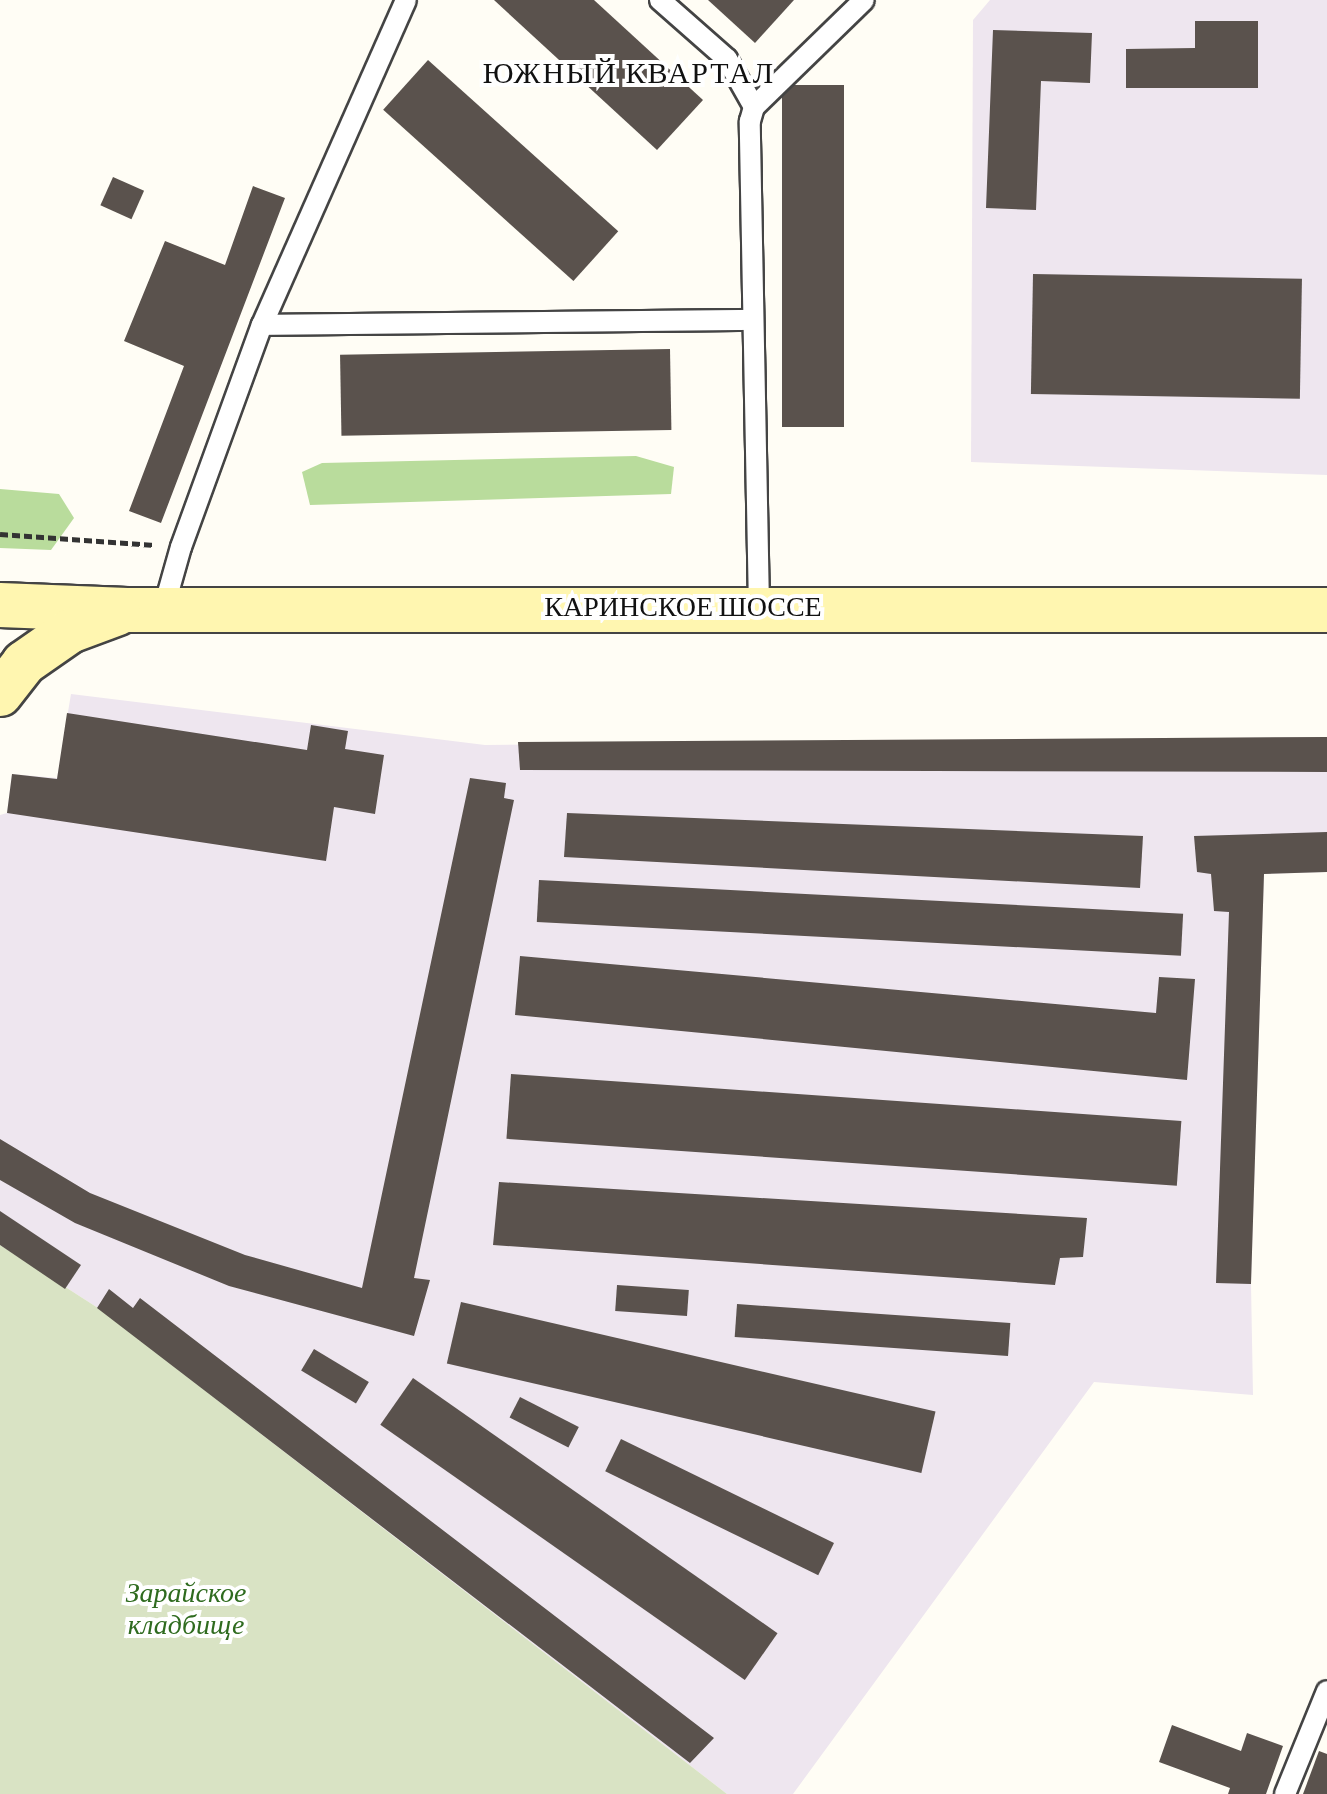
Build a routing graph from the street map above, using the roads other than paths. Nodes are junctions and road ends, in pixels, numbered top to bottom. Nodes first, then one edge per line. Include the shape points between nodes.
1 (406, 0) edge
2 (660, 0) edge
3 (864, 0) edge
4 (754, 107) junction
5 (753, 320) junction
6 (262, 325) junction
7 (20, 605) edge
8 (759, 607) junction
9 (146, 608) junction
10 (1327, 610) edge
11 (0, 694) edge
12 (1327, 1691) edge
13 (1318, 1737) edge
14 (1285, 1794) edge

1 - 6 lane
2 - 4 lane via 727,59
3 - 4 lane
4 - 5 lane
5 - 6 lane
5 - 8 lane
6 - 9 lane via 181,547
7 - 9 main road, КАРИНСКОЕ ШОССЕ
8 - 9 main road, КАРИНСКОЕ ШОССЕ
8 - 10 main road, КАРИНСКОЕ ШОССЕ
9 - 11 main road via 70,631 24,663
12 - 13 lane
13 - 14 lane

